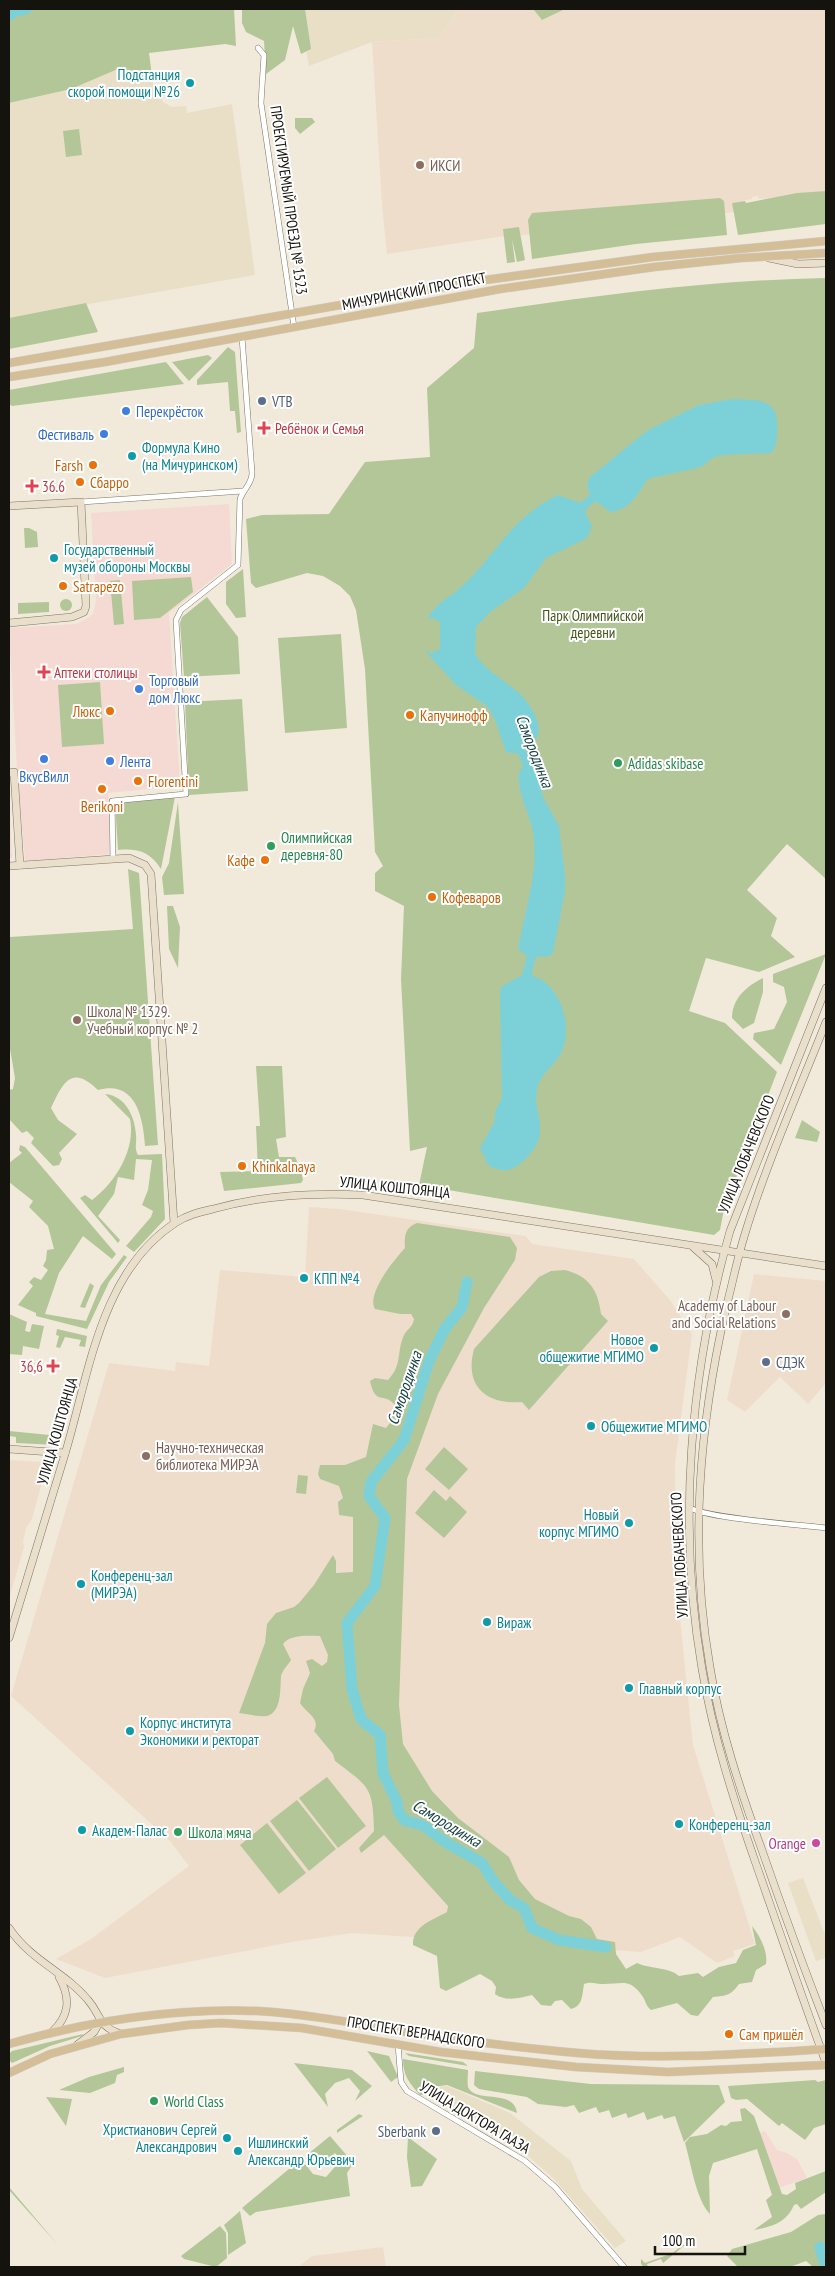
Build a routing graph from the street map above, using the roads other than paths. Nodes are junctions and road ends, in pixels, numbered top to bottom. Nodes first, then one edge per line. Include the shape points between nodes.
1 (258, 48) dead end
2 (824, 241) edge
3 (826, 253) edge
4 (766, 258) junction
5 (826, 263) edge
6 (292, 314) junction
7 (294, 327) junction
8 (242, 337) junction
9 (9, 363) edge
10 (9, 376) edge
11 (243, 491) junction
12 (80, 502) junction
13 (9, 506) edge
14 (9, 623) edge
15 (12, 772) edge
16 (113, 859) junction
17 (9, 866) edge
18 (20, 866) junction
19 (826, 988) edge
20 (826, 1022) edge
21 (174, 1223) junction
22 (691, 1245) junction
23 (724, 1251) junction
24 (740, 1252) junction
25 (826, 1266) edge
26 (716, 1285) junction
27 (9, 1449) edge
28 (66, 1453) junction
29 (689, 1506) junction
30 (698, 1511) junction
31 (826, 1528) edge
32 (9, 1638) edge
33 (9, 1928) edge
34 (57, 1975) junction
35 (100, 2021) junction
36 (826, 2025) edge
37 (51, 2033) junction
38 (121, 2034) junction
39 (9, 2044) edge
40 (398, 2044) junction
41 (77, 2045) junction
42 (824, 2049) edge
43 (826, 2064) edge
44 (9, 2074) edge
45 (624, 2267) edge

1 - 6 street, ПРОЕКТИРУЕМЫЙ ПРОЕЗД № 1523 via 264,55 261,103
2 - 6 main road, МИЧУРИНСКИЙ ПРОСПЕКТ via 610,262 478,281
3 - 4 main road, МИЧУРИНСКИЙ ПРОСПЕКТ
4 - 5 street via 798,264
4 - 7 main road, МИЧУРИНСКИЙ ПРОСПЕКТ via 654,267 524,286
6 - 7 street, ПРОЕКТИРУЕМЫЙ ПРОЕЗД № 1523
6 - 9 main road, МИЧУРИНСКИЙ ПРОСПЕКТ
7 - 8 main road, МИЧУРИНСКИЙ ПРОСПЕКТ
8 - 10 main road, МИЧУРИНСКИЙ ПРОСПЕКТ
8 - 11 street via 252,473 250,485
11 - 12 street
11 - 16 street via 239,505 238,565 181,610 176,620 186,794 112,801
12 - 13 street
12 - 14 street via 84,612 72,617
15 - 18 street
16 - 18 street
16 - 21 street via 140,861 148,869 152,882
17 - 18 street
19 - 23 street, УЛИЦА ЛОБАЧЕВСКОГО
20 - 24 street, УЛИЦА ЛОБАЧЕВСКОГО
21 - 22 street, УЛИЦА КОШТОЯНЦА via 188,1215 255,1199 290,1194 363,1194
21 - 28 street, УЛИЦА КОШТОЯНЦА via 137,1261 109,1306
22 - 23 street, УЛИЦА КОШТОЯНЦА
22 - 26 street via 712,1264
23 - 24 street, УЛИЦА КОШТОЯНЦА
23 - 26 street, УЛИЦА ЛОБАЧЕВСКОГО
24 - 25 street, УЛИЦА КОШТОЯНЦА
24 - 30 street, УЛИЦА ЛОБАЧЕВСКОГО via 709,1390
26 - 29 street, УЛИЦА ЛОБАЧЕВСКОГО via 700,1368
27 - 28 street
28 - 32 street, УЛИЦА КОШТОЯНЦА
29 - 30 street
29 - 42 street, УЛИЦА ЛОБАЧЕВСКОГО via 697,1637 718,1743 747,1839
30 - 31 street
30 - 36 street, УЛИЦА ЛОБАЧЕВСКОГО via 704,1622 719,1709 748,1810
33 - 34 street via 30,1953
34 - 35 street via 88,2000
34 - 37 street via 66,1990 68,2003 61,2023
35 - 37 main road, ПРОСПЕКТ ВЕРНАДСКОГО
35 - 38 street
35 - 41 street via 94,2032
35 - 42 main road, ПРОСПЕКТ ВЕРНАДСКОГО via 188,2012 260,2012 347,2020 579,2053 729,2056
37 - 39 main road, ПРОСПЕКТ ВЕРНАДСКОГО
38 - 40 main road, ПРОСПЕКТ ВЕРНАДСКОГО via 188,2025 259,2024
38 - 41 main road, ПРОСПЕКТ ВЕРНАДСКОГО
40 - 43 main road, ПРОСПЕКТ ВЕРНАДСКОГО via 484,2058 668,2072
40 - 45 street, УЛИЦА ДОКТОРА ГААЗА via 401,2082 408,2091 525,2161 554,2187
41 - 44 main road, ПРОСПЕКТ ВЕРНАДСКОГО
42 - 43 street, УЛИЦА ЛОБАЧЕВСКОГО

